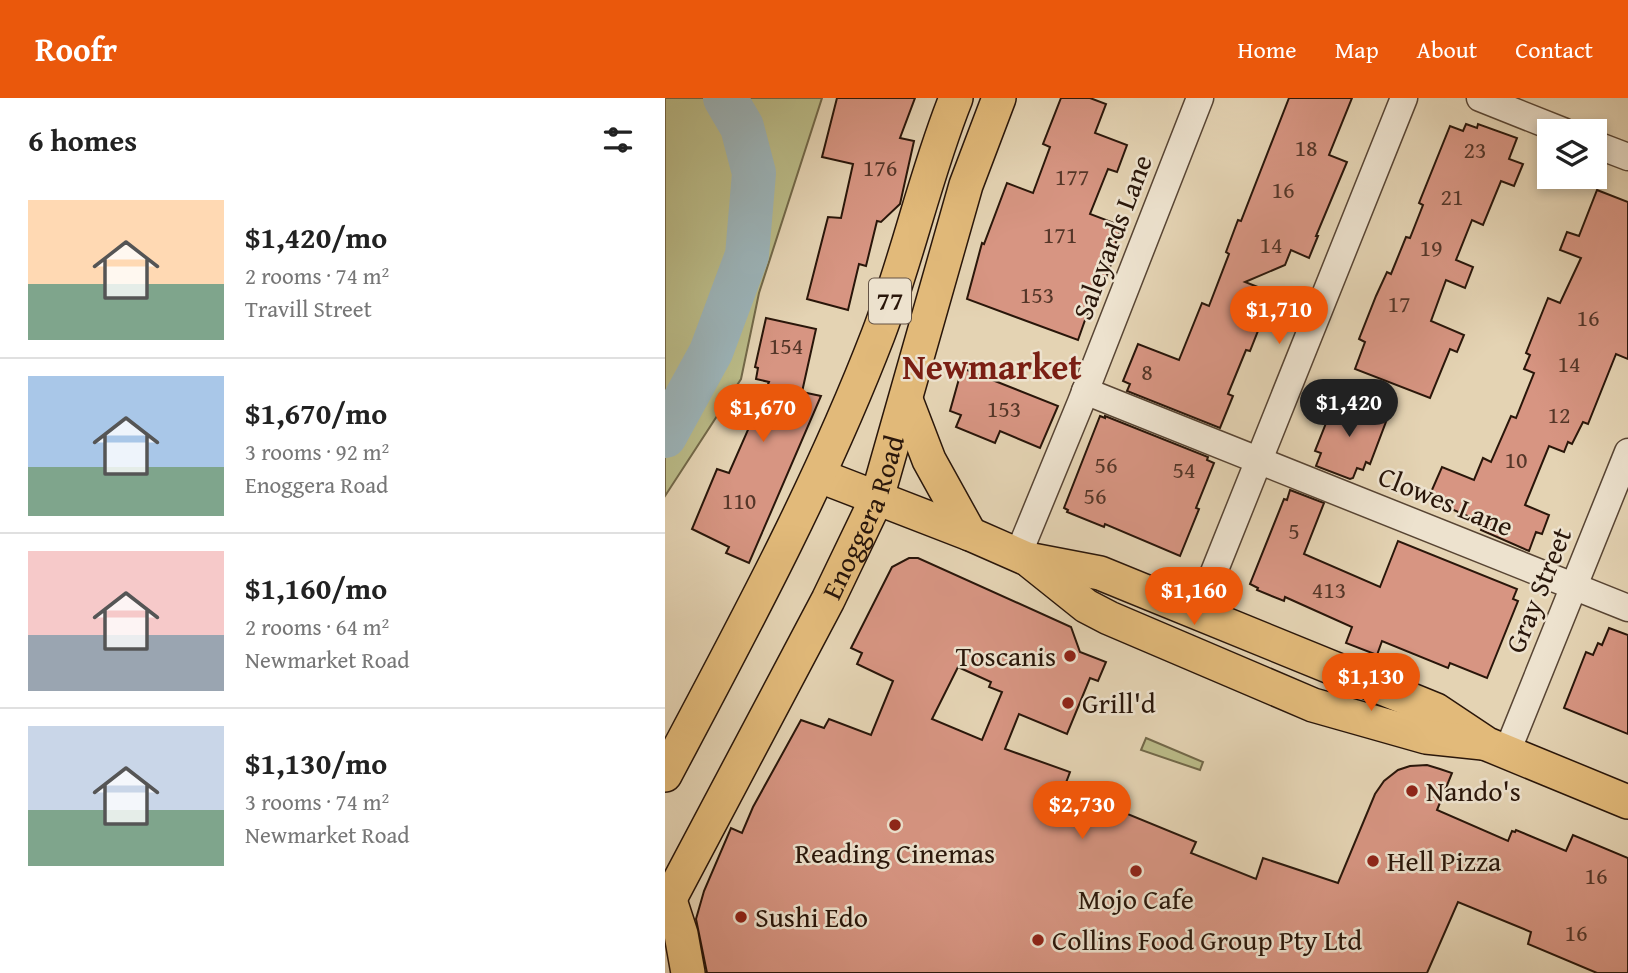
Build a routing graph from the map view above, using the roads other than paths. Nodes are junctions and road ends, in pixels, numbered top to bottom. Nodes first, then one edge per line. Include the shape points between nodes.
1 (956, 98) edge
2 (999, 98) edge
3 (1200, 98) edge
4 (1404, 98) edge
5 (1480, 98) edge
6 (1537, 121) edge
7 (1607, 149) edge
8 (1628, 157) edge
9 (1086, 391) junction
10 (906, 400) junction
11 (1628, 452) edge
12 (1259, 460) junction
13 (820, 476) junction
14 (877, 498) junction
15 (970, 534) junction
16 (1022, 557) junction
17 (1575, 587) junction
18 (1628, 608) edge
19 (1198, 612) junction
20 (1497, 748) junction
21 (665, 775) edge
22 (1628, 802) edge
23 (667, 904) edge
24 (688, 973) edge

1 - 13 main road, Enoggera Road / 77 via 892,296
2 - 10 main road, Enoggera Road / 77 via 966,185
3 - 9 street, Saleyards Lane
4 - 12 street
5 - 6 street
7 - 8 street
9 - 12 street, Clowes Lane
9 - 16 street, Saleyards Lane
10 - 14 main road, Enoggera Road / 77
10 - 15 main road via 929,460
11 - 17 street, Gray Street
12 - 17 street, Clowes Lane
12 - 19 street
13 - 14 main road
13 - 21 main road, Enoggera Road / 77
14 - 15 main road
14 - 23 main road, Enoggera Road / 77
15 - 16 main road
16 - 19 main road via 1100,573
16 - 20 main road via 1109,618 1313,705 1426,737
17 - 18 street, Clowes Lane
17 - 20 street, Gray Street
19 - 20 main road via 1436,710
20 - 22 main road
23 - 24 main road via 681,933

